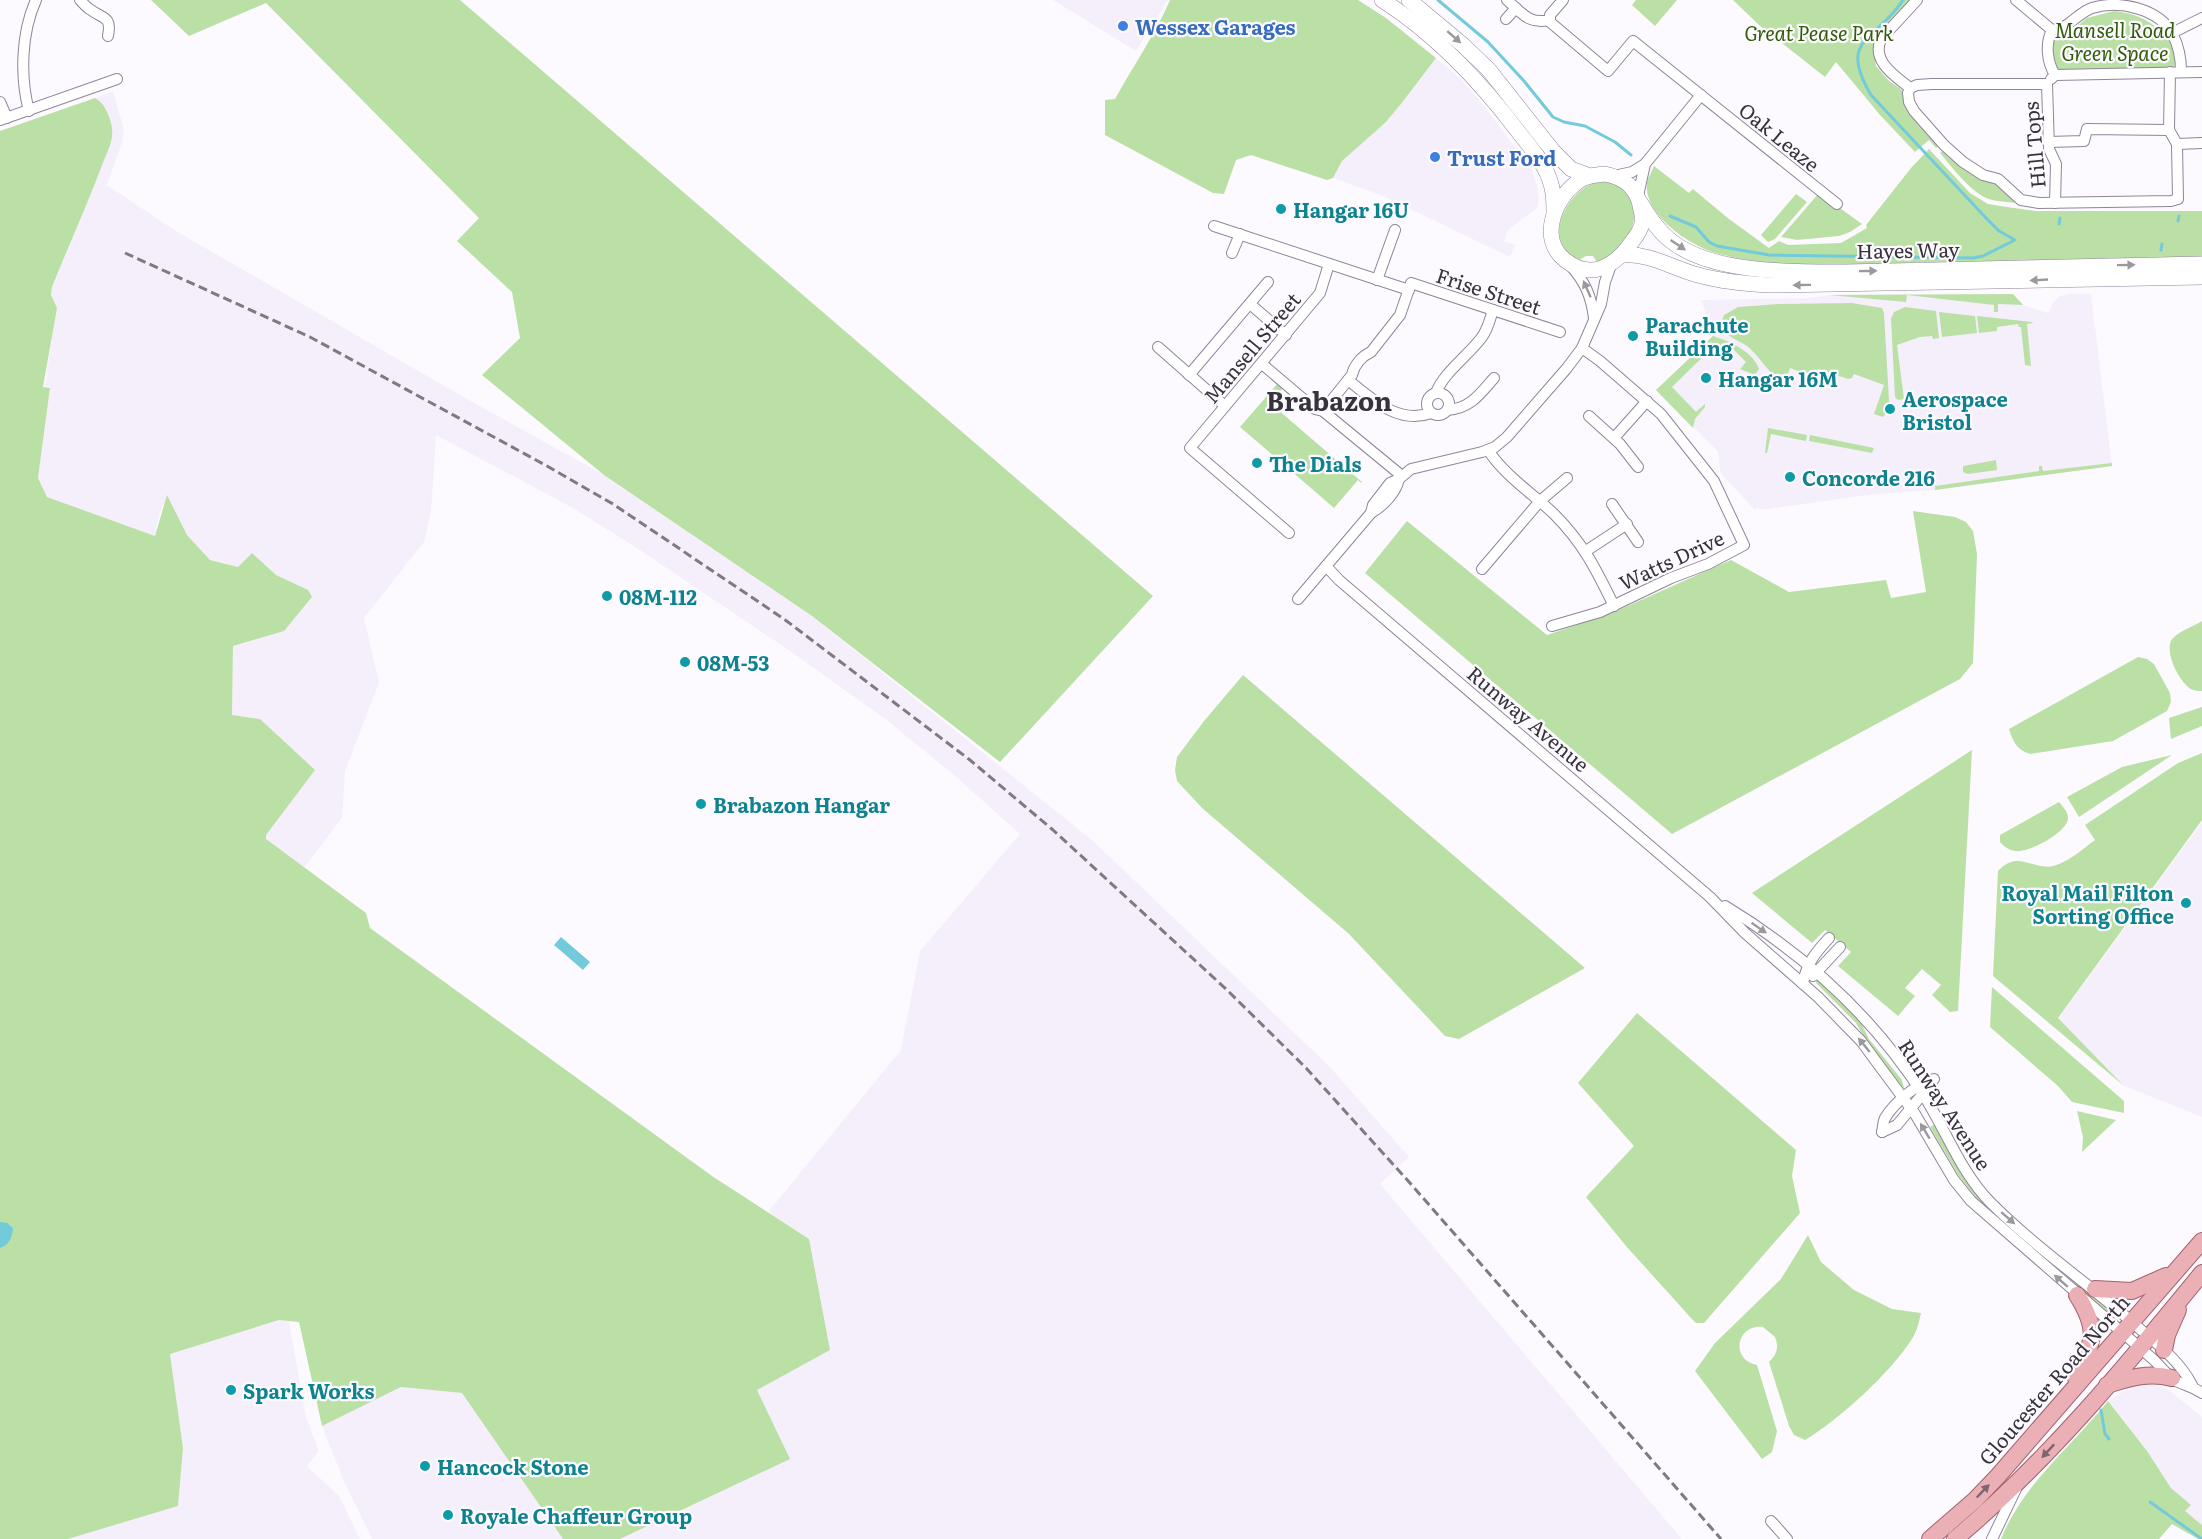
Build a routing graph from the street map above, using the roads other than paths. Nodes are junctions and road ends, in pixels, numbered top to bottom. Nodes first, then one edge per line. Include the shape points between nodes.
1 (36, 0) edge
2 (80, 0) edge
3 (1382, 0) edge
4 (1409, 0) edge
5 (1563, 0) edge
6 (1917, 0) edge
7 (2016, 0) edge
8 (2118, 2) edge
9 (1512, 4) edge
10 (2202, 18) edge
11 (1506, 19) dead end
12 (1550, 20) junction
13 (2052, 30) junction
14 (2172, 33) junction
15 (108, 36) dead end
16 (2176, 72) junction
17 (2202, 72) edge
18 (2055, 75) junction
19 (117, 79) dead end
20 (2047, 84) junction
21 (1910, 88) junction
22 (1701, 95) junction
23 (0, 102) edge
24 (29, 111) junction
25 (4, 119) edge
26 (2169, 130) junction
27 (2049, 142) junction
28 (2202, 143) edge
29 (2177, 144) junction
30 (1645, 164) junction
31 (1590, 176) junction
32 (1614, 176) junction
33 (1639, 199) junction
34 (2055, 203) junction
35 (1837, 204) dead end
36 (1554, 212) junction
37 (1214, 226) dead end
38 (1395, 230) dead end
39 (1240, 234) junction
40 (1232, 253) dead end
41 (1617, 260) junction
42 (1568, 262) junction
43 (1329, 264) junction
44 (2202, 264) edge
45 (2202, 277) edge
46 (1377, 280) junction
47 (1268, 282) dead end
48 (1408, 290) junction
49 (1250, 304) junction
50 (1493, 310) junction
51 (1595, 321) junction
52 (1560, 332) dead end
53 (1286, 335) junction
54 (1158, 347) dead end
55 (1582, 348) junction
56 (1262, 364) junction
57 (1189, 375) junction
58 (1494, 378) dead end
59 (1348, 380) junction
60 (1436, 393) junction
61 (1647, 401) junction
62 (1225, 406) junction
63 (1447, 410) junction
64 (1323, 411) junction
65 (1431, 413) junction
66 (1589, 417) dead end
67 (1614, 438) junction
68 (1488, 450) junction
69 (1638, 467) dead end
70 (1400, 478) junction
71 (1567, 478) dead end
72 (1540, 501) junction
73 (1612, 504) dead end
74 (1627, 524) junction
75 (1289, 533) dead end
76 (1638, 542) dead end
77 (1586, 551) junction
78 (1326, 566) junction
79 (1482, 569) dead end
80 (1298, 599) dead end
81 (1614, 606) junction
82 (1552, 626) dead end
83 (1710, 897) junction
84 (1829, 938) dead end
85 (1839, 947) dead end
86 (1813, 968) junction
87 (1803, 984) junction
88 (1920, 1090) junction
89 (1904, 1098) junction
90 (1911, 1109) junction
91 (2202, 1241) edge
92 (2175, 1272) junction
93 (2196, 1281) edge
94 (2095, 1289) junction
95 (2077, 1295) junction
96 (2136, 1333) junction
97 (2164, 1350) junction
98 (2172, 1378) junction
99 (2106, 1385) junction
100 (2192, 1385) junction
101 (2202, 1393) edge
102 (2066, 1397) junction
103 (2021, 1480) junction
104 (1771, 1521) dead end
105 (1787, 1539) edge
106 (1930, 1539) edge
107 (1955, 1539) edge
108 (1992, 1539) edge

1 - 24 street via 25,44
2 - 15 street via 108,20
3 - 36 street via 1462,64 1501,108 1539,159 1551,183
4 -> 31 street via 1489,70 1571,169
5 - 12 street
6 - 21 street via 1878,45 1882,62
7 - 13 street
8 - 13 street via 2090,8 2064,27
8 - 14 street via 2148,11
9 - 11 street
9 - 12 street via 1537,23
10 - 14 street
12 - 22 street, Oak Leaze via 1608,71 1633,41
13 - 18 street via 2048,64
14 - 16 street via 2179,51
16 - 17 street
16 - 18 street
16 - 26 street
18 - 20 street
19 - 24 street
20 - 21 street via 1941,83
20 - 27 street, Hill Tops
21 - 34 street via 1909,102 1914,111 1963,162 1983,176 1998,179 2021,200
22 - 30 street
22 - 35 street, Oak Leaze
23 - 25 street
24 - 25 street
26 - 27 street via 2087,129 2084,141
26 - 29 street
27 - 34 street, Hill Tops via 2056,164
28 - 29 street
29 - 34 street via 2178,199
30 - 32 street
30 - 33 street
31 - 32 street
31 - 36 street via 1569,190
32 - 33 street via 1632,187
33 - 41 street via 1642,223
33 -> 44 street, Hayes Way via 1658,230 1687,251 1709,260 1762,269 1846,272
36 - 42 street via 1553,245
37 - 39 street, Frise Street
38 - 46 street
39 - 40 street
39 - 43 street, Frise Street
41 - 42 street via 1588,270
45 -> 41 street, Hayes Way via 1772,285 1725,281 1648,256
41 - 51 street
51 -> 42 street via 1585,282
43 - 46 street, Frise Street
43 - 53 street, Mansell Street via 1320,293
46 - 48 street, Frise Street
47 - 49 street
48 - 50 street, Frise Street via 1411,283
48 - 59 street via 1398,319 1353,369
49 - 53 street
49 - 57 street
50 - 52 street, Frise Street
50 - 60 street via 1484,336 1447,375
51 - 55 street
53 - 56 street, Mansell Street
54 - 57 street
55 - 61 street
55 - 68 street via 1513,430
56 - 62 street, Mansell Street
56 - 64 street via 1315,409
57 - 62 street
58 - 63 street via 1470,404
59 - 64 street
59 - 65 street via 1383,407 1400,414
60 - 63 street via 1446,396
60 - 65 street via 1426,403
61 - 67 street
61 - 81 street, Watts Drive via 1710,475 1744,545
62 - 75 street, Mansell Street via 1190,448
63 - 65 street via 1440,415
64 - 70 street
66 - 67 street
67 - 69 street
68 - 70 street via 1420,466
68 - 72 street
70 - 78 street via 1397,488
71 - 72 street
72 - 77 street
72 - 79 street
73 - 74 street
74 - 76 street
74 - 77 street
77 - 81 street
78 - 80 street
78 - 83 street, Runway Avenue
81 - 82 street, Watts Drive
83 -> 86 street, Runway Avenue
83 - 87 street, Runway Avenue
84 - 86 street via 1815,952
85 - 86 street
86 - 87 street
86 - 88 street, Runway Avenue via 1874,1029
89 -> 87 street, Runway Avenue via 1861,1041
88 - 89 street
88 - 90 street
88 -> 94 street, Runway Avenue via 1983,1195
89 - 90 street, Runway Avenue
89 - 90 street via 1885,1119 1882,1132 1894,1128
95 -> 90 street, Runway Avenue via 1971,1201
91 - 92 main road, Gloucester Road North
92 - 94 main road via 2132,1291
92 - 96 main road, Gloucester Road North
93 - 96 main road via 2171,1296
93 - 97 main road via 2167,1335
94 - 96 street, Runway Avenue
95 - 96 street, Runway Avenue
95 - 102 main road via 2089,1318 2092,1338
96 - 97 street
96 - 98 street
96 - 99 main road, Gloucester Road North
96 - 102 main road, Gloucester Road North
97 - 100 street
98 - 99 main road via 2139,1375
98 - 100 street
99 -> 103 main road, Gloucester Road North
100 - 101 street
106 -> 102 main road, Gloucester Road North via 1987,1488
103 - 107 main road, Gloucester Road North
103 - 108 street
104 - 105 street

